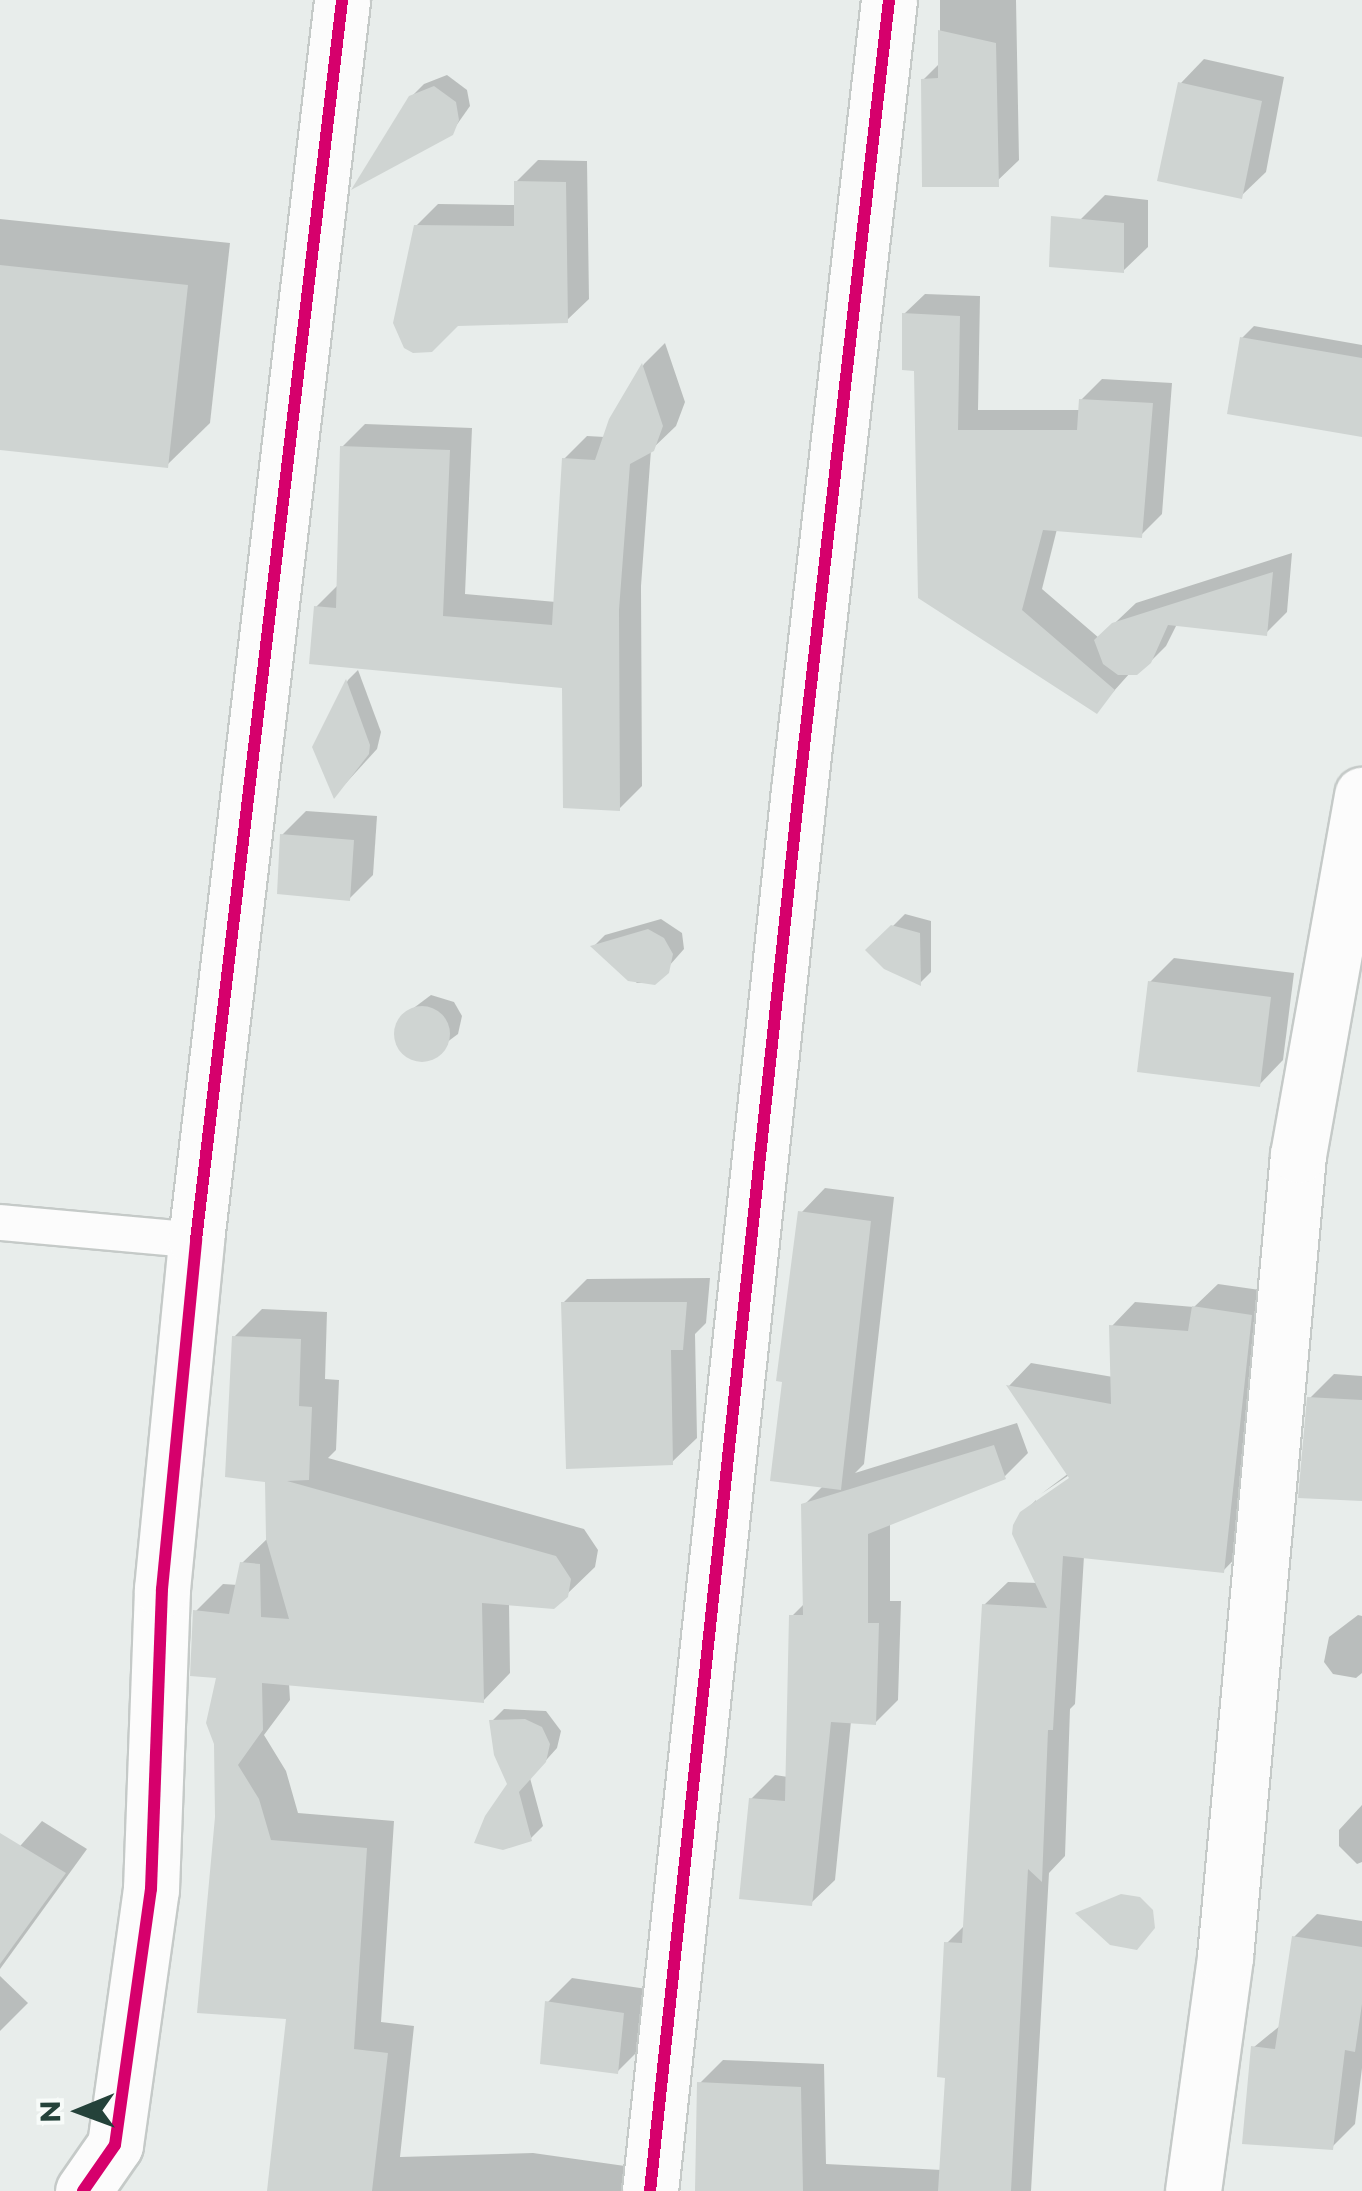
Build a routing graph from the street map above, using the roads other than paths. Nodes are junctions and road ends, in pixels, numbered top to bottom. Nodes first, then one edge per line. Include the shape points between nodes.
1 (342, 0) edge
2 (889, 0) edge
3 (1362, 796) edge
4 (0, 1222) edge
5 (196, 1240) junction
6 (83, 2191) edge
7 (650, 2191) edge
8 (1193, 2191) edge

1 - 5 street
2 - 7 street
3 - 8 street via 1298,1155 1226,1957
4 - 5 lane
5 - 6 street via 162,1589 150,1890 115,2145

